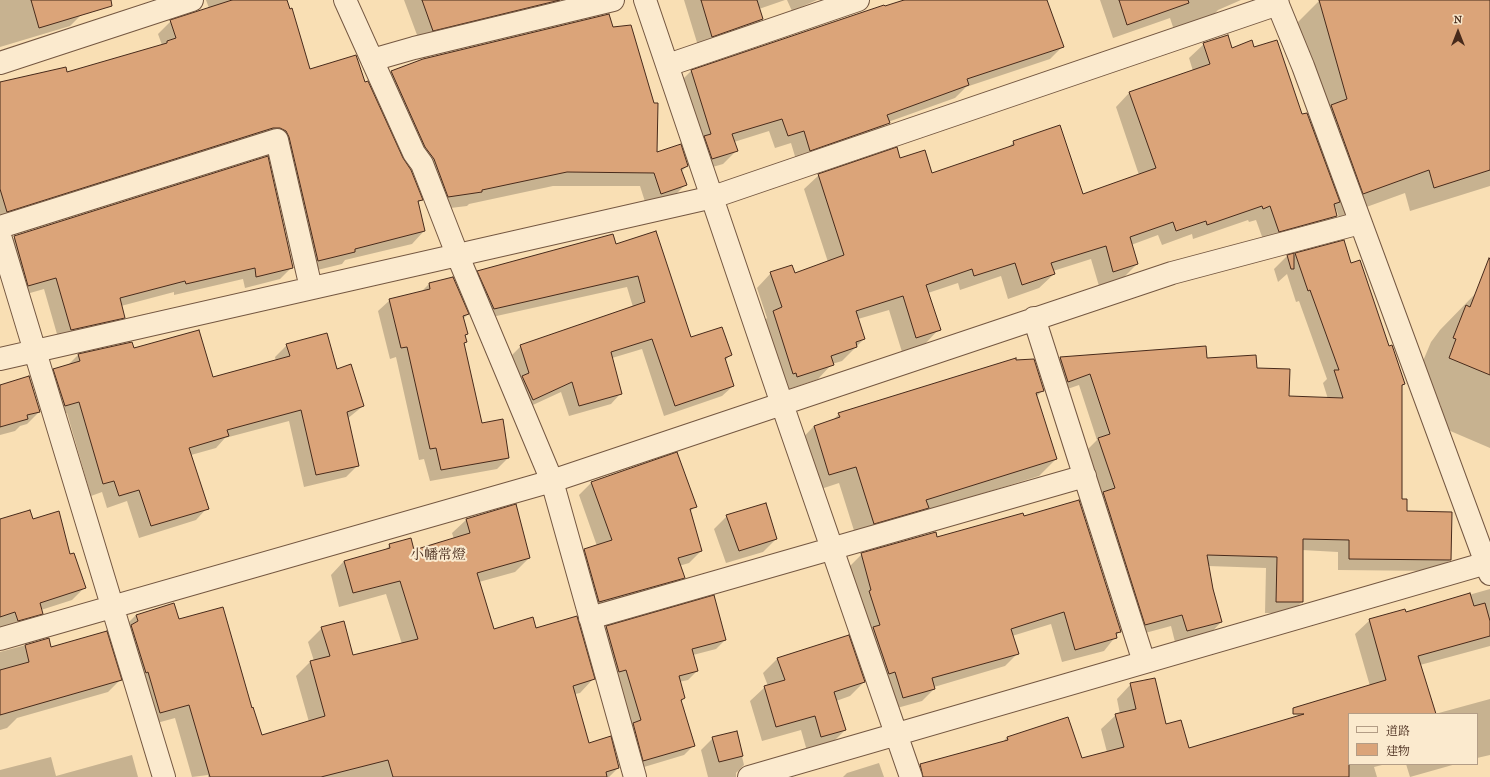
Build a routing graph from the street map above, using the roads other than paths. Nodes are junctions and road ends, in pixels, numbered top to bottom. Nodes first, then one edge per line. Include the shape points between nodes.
1 (192, 0) edge
2 (345, 0) edge
3 (613, 0) edge
4 (646, 0) edge
5 (858, 0) edge
6 (1277, 2) edge
7 (372, 60) junction
8 (0, 63) edge
9 (668, 65) junction
10 (713, 197) junction
11 (1360, 223) junction
12 (0, 227) edge
13 (0, 236) edge
14 (457, 254) junction
15 (311, 288) junction
16 (1034, 318) junction
17 (35, 351) junction
18 (0, 359) edge
19 (782, 404) junction
20 (1085, 476) junction
21 (552, 481) junction
22 (832, 550) junction
23 (1489, 567) edge
24 (112, 607) junction
25 (590, 618) junction
26 (0, 639) edge
27 (1144, 662) junction
28 (896, 735) junction
29 (164, 777) edge
30 (635, 777) edge
31 (749, 777) edge
32 (911, 777) edge

1 - 8 street
2 - 7 street
3 - 7 street
4 - 9 street
5 - 9 street
6 - 10 street
6 - 11 street
7 - 14 street via 414,153 422,164
9 - 10 street
10 - 14 street
10 - 19 street
11 - 16 street via 1172,273
11 - 23 street
12 - 15 street via 277,140
13 - 17 street
14 - 15 street
14 - 21 street
15 - 17 street
16 - 19 street
16 - 20 street
17 - 18 street
17 - 24 street
19 - 21 street
19 - 22 street
20 - 22 street
20 - 27 street
21 - 24 street
21 - 25 street
22 - 25 street
22 - 28 street
23 - 27 street
24 - 26 street
24 - 29 street
25 - 30 street
27 - 28 street
28 - 31 street
28 - 32 street

